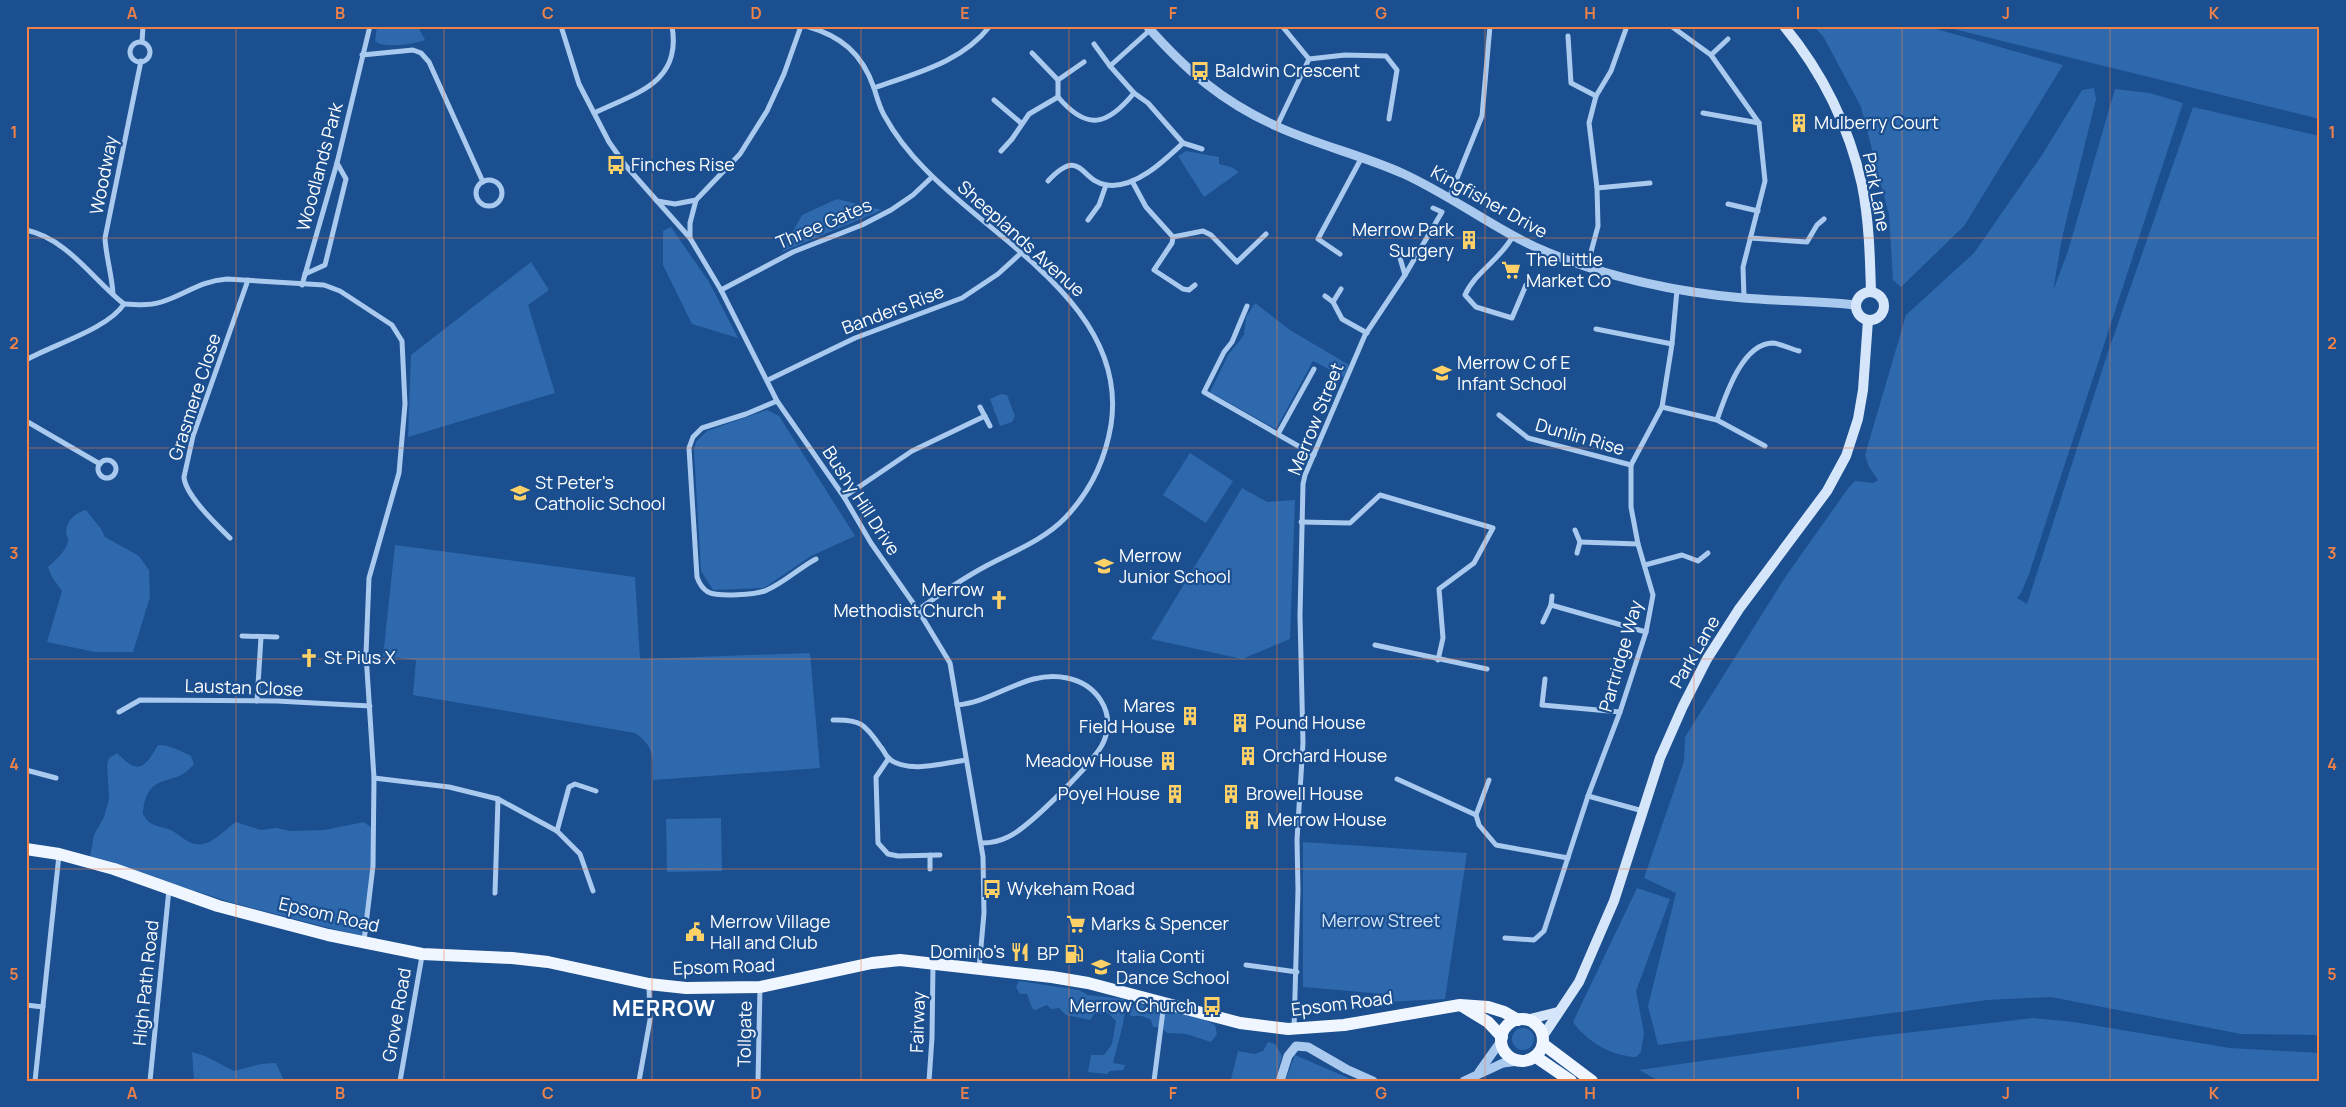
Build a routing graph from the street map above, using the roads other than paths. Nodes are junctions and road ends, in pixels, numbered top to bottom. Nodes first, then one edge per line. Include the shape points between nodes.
1 (143, 26) edge
2 (370, 26) edge
3 (561, 26) edge
4 (672, 26) edge
5 (801, 26) edge
6 (806, 26) edge
7 (990, 26) edge
8 (1282, 26) edge
9 (1490, 26) edge
10 (1627, 26) edge
11 (1671, 26) edge
12 (1784, 26) edge
13 (1148, 28) edge
14 (1568, 36) dead end
15 (1728, 39) dead end
16 (142, 42) junction
17 (1094, 44) dead end
18 (1032, 54) dead end
19 (362, 55) junction
20 (1711, 55) junction
21 (1309, 60) junction
22 (141, 61) junction
23 (1084, 62) dead end
24 (1110, 66) junction
25 (1058, 80) junction
26 (874, 88) junction
27 (1134, 93) junction
28 (1596, 96) junction
29 (1058, 97) junction
30 (994, 100) dead end
31 (594, 113) junction
32 (1703, 113) dead end
33 (1388, 119) dead end
34 (1021, 123) junction
35 (1759, 123) junction
36 (1277, 126) junction
37 (1183, 143) junction
38 (1202, 149) dead end
39 (1001, 151) dead end
40 (1362, 157) junction
41 (337, 163) junction
42 (932, 177) junction
43 (1048, 181) dead end
44 (1132, 181) junction
45 (482, 182) junction
46 (1650, 183) dead end
47 (1106, 185) junction
48 (1597, 188) junction
49 (1449, 198) junction
50 (696, 200) junction
51 (657, 201) junction
52 (1728, 204) dead end
53 (1433, 208) dead end
54 (1758, 211) junction
55 (1824, 219) dead end
56 (1088, 220) dead end
57 (26, 230) edge
58 (1266, 234) dead end
59 (1513, 236) junction
60 (1173, 237) junction
61 (690, 238) junction
62 (1750, 238) junction
63 (1020, 254) junction
64 (1340, 254) dead end
65 (1400, 258) dead end
66 (1586, 267) junction
67 (305, 274) junction
68 (1405, 275) junction
69 (248, 280) junction
70 (302, 285) junction
71 (1195, 286) dead end
72 (1526, 286) dead end
73 (1341, 289) dead end
74 (721, 290) junction
75 (1677, 290) junction
76 (1871, 292) junction
77 (112, 294) junction
78 (1325, 296) dead end
79 (1744, 298) junction
80 (1333, 302) junction
81 (124, 304) junction
82 (1856, 305) junction
83 (1246, 306) dead end
84 (1868, 320) junction
85 (1596, 330) dead end
86 (1367, 333) junction
87 (1672, 344) junction
88 (1799, 351) dead end
89 (26, 360) edge
90 (1314, 369) dead end
91 (768, 380) junction
92 (777, 401) junction
93 (980, 407) dead end
94 (1662, 407) junction
95 (1499, 415) dead end
96 (985, 416) junction
97 (26, 420) edge
98 (1717, 420) junction
99 (990, 426) dead end
100 (1278, 434) junction
101 (1765, 446) dead end
102 (1314, 455) junction
103 (100, 464) dead end
104 (1631, 465) junction
105 (844, 497) junction
106 (1301, 522) junction
107 (1575, 530) dead end
108 (230, 538) dead end
109 (1580, 542) junction
110 (1638, 544) junction
111 (1577, 553) dead end
112 (1708, 553) dead end
113 (816, 559) dead end
114 (1645, 565) junction
115 (1552, 596) dead end
116 (1551, 605) junction
117 (918, 610) junction
118 (1543, 622) dead end
119 (1646, 632) junction
120 (242, 636) dead end
121 (261, 637) junction
122 (277, 637) dead end
123 (1375, 645) dead end
124 (1438, 660) junction
125 (1487, 669) dead end
126 (1545, 679) dead end
127 (258, 701) junction
128 (957, 705) junction
129 (370, 706) junction
130 (119, 712) dead end
131 (1620, 712) junction
132 (833, 720) dead end
133 (889, 758) junction
134 (966, 760) junction
135 (26, 770) edge
136 (56, 778) dead end
137 (374, 778) junction
138 (1396, 779) dead end
139 (1489, 780) dead end
140 (596, 792) dead end
141 (1588, 796) junction
142 (498, 799) junction
143 (1643, 811) junction
144 (1476, 815) junction
145 (557, 831) junction
146 (982, 843) junction
147 (26, 849) edge
148 (59, 854) junction
149 (930, 855) junction
150 (940, 855) dead end
151 (1568, 858) junction
152 (930, 869) dead end
153 (169, 888) junction
154 (593, 891) dead end
155 (495, 893) dead end
156 (1505, 938) dead end
157 (364, 942) junction
158 (422, 954) junction
159 (932, 964) junction
160 (1246, 965) dead end
161 (979, 969) junction
162 (1297, 972) junction
163 (649, 984) junction
164 (760, 987) junction
165 (1164, 1003) junction
166 (26, 1005) edge
167 (1460, 1005) junction
168 (43, 1007) junction
169 (1558, 1012) junction
170 (1522, 1020) junction
171 (1294, 1029) junction
172 (1501, 1039) junction
173 (1543, 1040) junction
174 (1536, 1057) junction
175 (1519, 1061) junction
176 (1473, 1078) edge
177 (35, 1081) edge
178 (150, 1081) edge
179 (400, 1081) edge
180 (638, 1081) edge
181 (758, 1081) edge
182 (929, 1081) edge
183 (1154, 1081) edge
184 (1280, 1081) edge
185 (1373, 1081) edge
186 (1571, 1081) edge
187 (1592, 1081) edge

1 - 16 street, Woodway
2 - 19 street, Woodlands Park
3 - 31 street, Bushy Hill Drive via 579,84
4 - 31 street via 675,44 665,72 654,84
5 - 50 street via 767,111 740,154
6 - 26 street, Sheeplands Avenue via 836,38 858,55
7 - 26 street via 980,39 950,60
8 - 21 street
9 - 49 street via 1482,116
10 - 28 street via 1611,71
11 - 20 street
12 - 76 main road, Park Lane via 1807,54 1832,97 1849,141 1862,185 1869,238
13 - 24 street
13 - 36 street, Kingfisher Drive via 1196,77 1244,110
14 - 28 street via 1571,83
15 - 20 street
16 - 22 street, Woodway via 150,51 148,57
16 - 22 street, Woodway via 134,44 130,52 132,58
17 - 24 street
18 - 25 street
19 - 41 street, Woodlands Park
19 - 45 street via 413,50 421,53 429,62
20 - 35 street
21 - 33 street via 1345,55 1386,56 1397,70
21 - 36 street
22 - 77 street, Woodway via 105,238
23 - 25 street
24 - 27 street
25 - 29 street
26 - 42 street, Sheeplands Avenue via 883,114 899,141
27 - 29 street via 1104,120 1084,120
27 - 37 street via 1148,103
28 - 48 street via 1589,123
29 - 34 street via 1028,114
30 - 34 street
31 - 51 street, Bushy Hill Drive via 626,166
32 - 35 street
34 - 39 street
35 - 54 street via 1765,181
36 - 40 street, Kingfisher Drive
37 - 38 street
37 - 44 street via 1166,159
40 - 49 street, Kingfisher Drive via 1404,174
40 - 64 street via 1318,239
41 - 67 street, Woodlands Park
41 - 67 street via 346,179 325,266
42 - 63 street, Sheeplands Avenue
42 - 74 street, Three Gates via 891,210 793,252
43 - 47 street via 1059,169 1079,166
44 - 47 street
44 - 60 street via 1146,207
45 - 45 street via 491,180 501,188 502,197 496,204 488,207 477,200 477,188
46 - 48 street
47 - 56 street via 1099,205
48 - 66 street via 1598,226
49 - 59 street, Kingfisher Drive
50 - 51 street via 675,204
50 - 61 street
51 - 61 street, Bushy Hill Drive
52 - 54 street
53 - 68 street, Merrow Street via 1442,212
54 - 62 street
55 - 62 street via 1807,242
57 - 77 street via 57,242
58 - 60 street via 1237,262 1211,234 1203,231
59 - 66 street, Kingfisher Drive
59 - 72 street via 1471,282 1465,295 1476,307 1512,318
60 - 71 street via 1154,270 1183,289
61 - 74 street, Bushy Hill Drive
62 - 79 street via 1743,267
63 - 91 street, Banders Rise via 998,274 962,298 855,338
63 - 117 street, Sheeplands Avenue via 1076,306 1098,342 1110,382 1112,414 1106,449 1089,489 1064,519 1029,544 960,581
65 - 68 street
66 - 75 street, Kingfisher Drive
67 - 70 street, Woodlands Park
68 - 86 street, Merrow Street
69 - 70 street
69 - 81 street via 211,281 167,300 147,305
69 - 108 street, Grasmere Close via 193,436 184,477 199,504
70 - 129 street via 324,285 367,306 392,325 403,347 405,404 399,473 369,578 366,654
73 - 80 street
74 - 91 street, Bushy Hill Drive
75 - 79 street, Kingfisher Drive
75 - 87 street, Partridge Way
76 - 82 main road via 1862,294
76 - 84 main road via 1882,298 1885,306 1881,315
77 - 81 street
78 - 80 street
79 - 82 street, Kingfisher Drive
80 - 86 street via 1342,319
81 - 89 street via 119,312
82 - 84 main road via 1861,316
83 - 100 street via 1232,342 1204,392
84 - 143 main road, Park Lane via 1863,390 1846,456 1827,491 1739,609 1708,660 1683,706
85 - 87 street
86 - 102 street, Merrow Street
87 - 94 street, Partridge Way
88 - 98 street via 1772,343 1752,351 1730,382
90 - 100 street
91 - 92 street, Bushy Hill Drive
92 - 105 street, Bushy Hill Drive
92 - 113 street via 702,428 691,441 696,577 702,587 715,595 760,592
93 - 96 street
94 - 98 street
94 - 104 street, Partridge Way
95 - 104 street, Dunlin Rise via 1528,438
96 - 99 street
96 - 105 street via 912,451
97 - 103 street
98 - 101 street
100 - 102 street
102 - 106 street, Merrow Street via 1303,484
104 - 110 street, Partridge Way via 1631,507
105 - 117 street, Bushy Hill Drive via 871,543
106 - 124 street via 1350,523 1380,494 1493,528 1474,563 1439,589 1444,638
106 - 162 street, Merrow Street via 1303,743 1297,840
107 - 109 street
109 - 110 street
109 - 111 street
110 - 114 street, Partridge Way
112 - 114 street via 1698,561 1682,555
114 - 119 street, Partridge Way via 1653,595
115 - 116 street
116 - 118 street
116 - 119 street
117 - 128 street, Bushy Hill Drive via 950,663
119 - 131 street, Partridge Way
120 - 121 street
121 - 122 street
121 - 127 street
123 - 124 street
124 - 125 street
126 - 131 street via 1542,705
127 - 129 street, Laustan Close
127 - 130 street, Laustan Close via 140,700
128 - 134 street, Bushy Hill Drive
128 - 146 street via 1009,686 1050,676 1086,685 1101,700 1108,714 1104,742 1049,805 1008,837
129 - 137 street
131 - 141 street, Partridge Way
132 - 133 street via 857,720
133 - 134 street via 923,767
133 - 149 street via 876,777 878,843 888,854
134 - 146 street, Bushy Hill Drive
135 - 136 street
137 - 142 street via 449,786
137 - 157 street via 372,866
138 - 144 street
139 - 144 street
140 - 145 street via 575,784 569,787
141 - 143 street
141 - 151 street, Partridge Way
142 - 145 street
142 - 155 street
143 - 169 main road, Park Lane via 1614,901 1578,982
144 - 151 street via 1479,825 1496,845
145 - 154 street via 580,854
146 - 161 street, Bushy Hill Drive via 984,900
147 - 148 main road, Epsom Road
148 - 153 main road, Epsom Road
148 - 168 street
149 - 150 street
149 - 152 street
151 - 156 street, Partridge Way via 1544,930 1534,940
153 - 157 main road, Epsom Road via 218,906
153 - 178 street, High Path Road
157 - 158 main road, Epsom Road
158 - 163 main road, Epsom Road via 548,962
158 - 179 street, Grove Road
159 - 161 main road, Epsom Road
159 - 164 main road, Epsom Road via 900,960 872,963
159 - 182 street, Fairway
160 - 162 street
161 - 165 main road, Epsom Road via 1088,983
162 - 171 street, Merrow Street
163 - 164 main road, Epsom Road via 686,988
163 - 180 street via 650,1020
164 - 181 street, Tollgate
165 - 171 main road, Epsom Road via 1240,1023
165 - 183 street
166 - 168 street
167 - 170 main road, Epsom Road via 1488,1007
167 - 171 main road, Epsom Road via 1344,1025
167 - 172 main road via 1488,1022
168 - 177 street
169 - 170 main road
169 - 173 main road, Park Lane
170 - 172 main road via 1507,1026
170 - 173 main road via 1537,1025
172 - 175 main road via 1506,1054
172 - 176 street
173 - 174 main road
173 - 187 main road
174 - 175 main road
174 - 186 main road
175 - 176 street via 1503,1063
184 - 185 street, Epsom Road via 1291,1050 1296,1046 1308,1047

